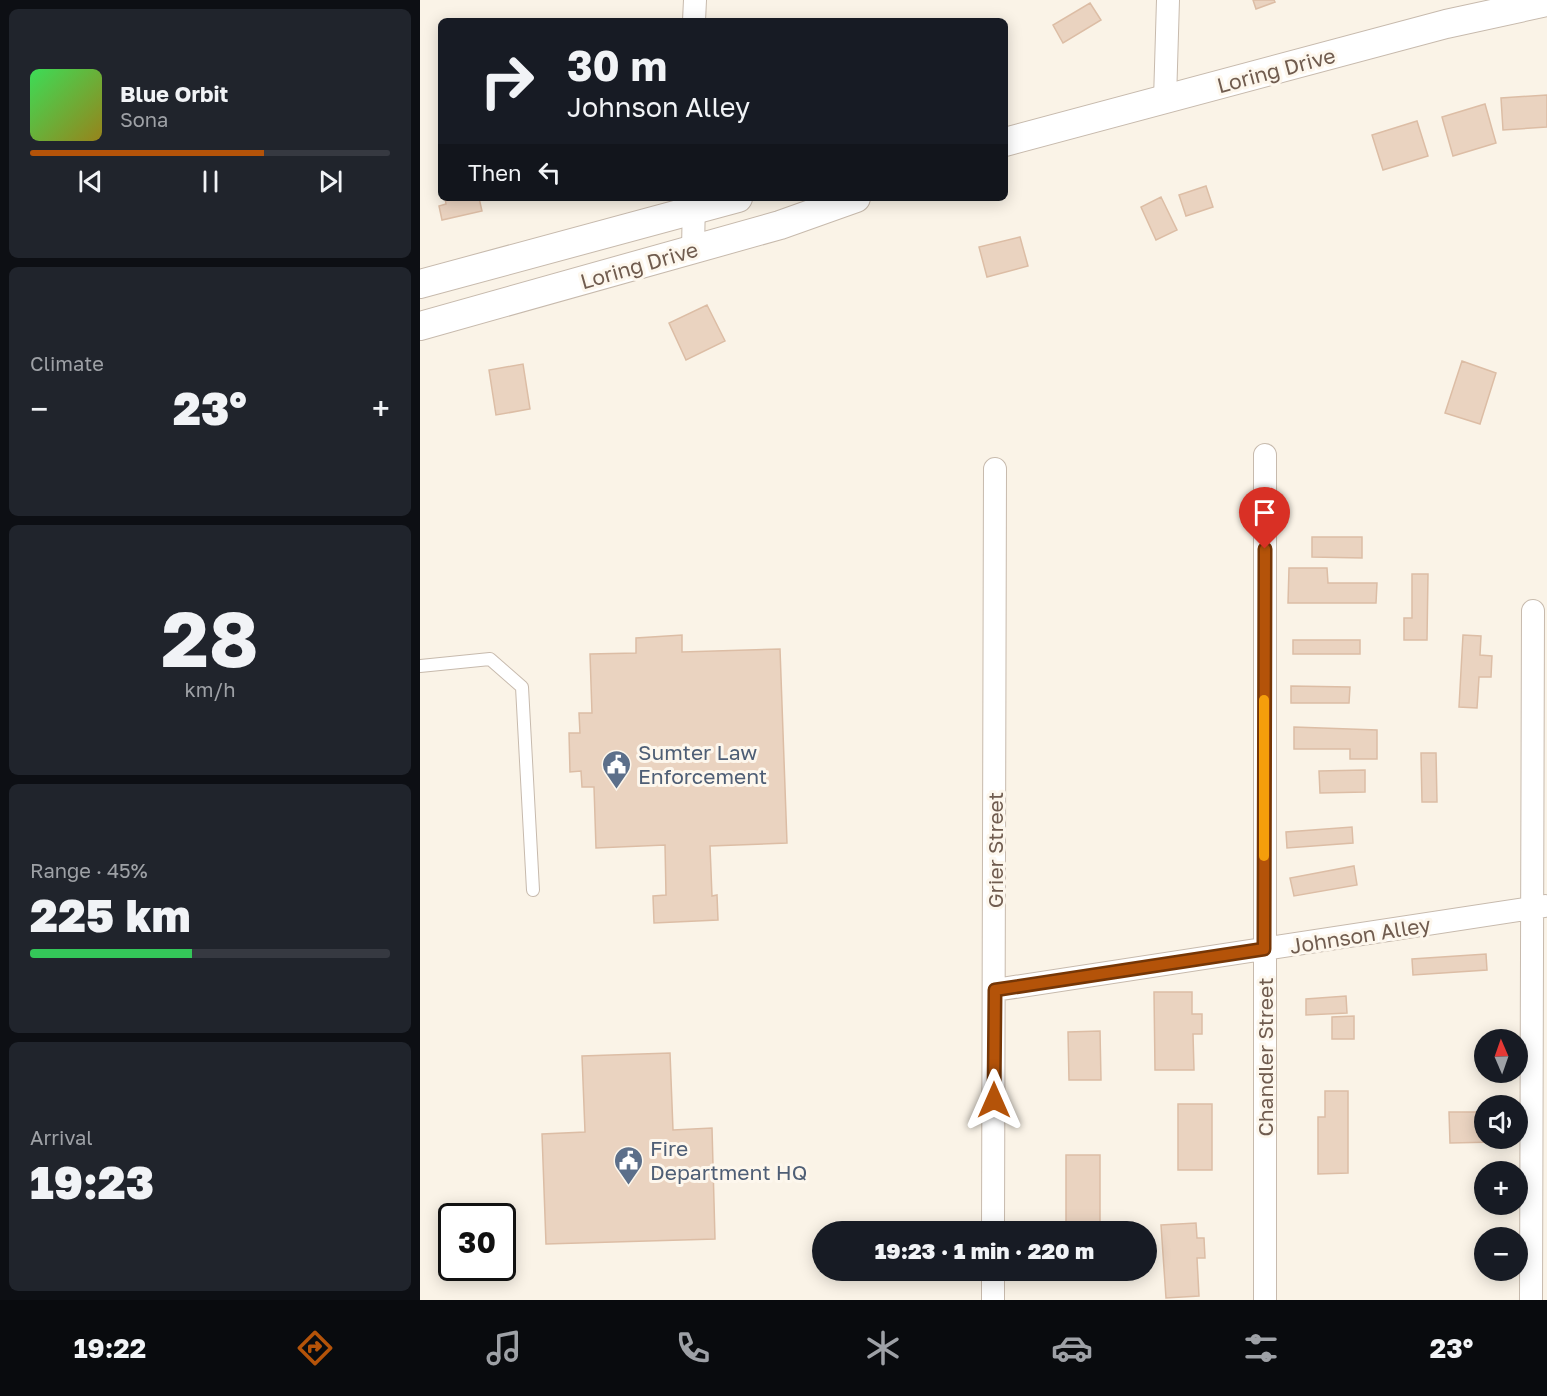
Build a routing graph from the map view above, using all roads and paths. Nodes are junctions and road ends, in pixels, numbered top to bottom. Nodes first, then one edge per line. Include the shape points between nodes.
1 (694, 0) edge
2 (1168, 0) edge
3 (1547, 2) edge
4 (694, 18) edge
5 (1165, 100) junction
6 (1008, 141) edge
7 (716, 201) edge
8 (848, 201) edge
9 (693, 204) edge
10 (693, 250) junction
11 (420, 284) edge
12 (420, 326) edge
13 (1265, 455) dead end
14 (995, 469) dead end
15 (1533, 611) dead end
16 (420, 666) edge
17 (533, 890) dead end
18 (1539, 907) edge
19 (1264, 949) junction
20 (995, 990) junction
21 (993, 1221) edge
22 (993, 1281) edge
23 (993, 1300) edge
24 (1265, 1300) edge
25 (1531, 1300) edge

1 - 4 street
2 - 5 street
3 - 5 street, Loring Drive via 1446,24
5 - 6 street, Loring Drive
7 - 9 street, Loring Drive
8 - 10 street, Loring Drive
9 - 10 street
9 - 11 street, Loring Drive
10 - 12 street, Loring Drive
13 - 19 street, Chandler Street
14 - 20 street, Grier Street
15 - 18 street
16 - 17 lane via 490,658 522,687
18 - 19 street, Johnson Alley
18 - 25 street
19 - 20 street, Johnson Alley
19 - 24 street, Chandler Street
20 - 21 street, Grier Street
22 - 23 street

